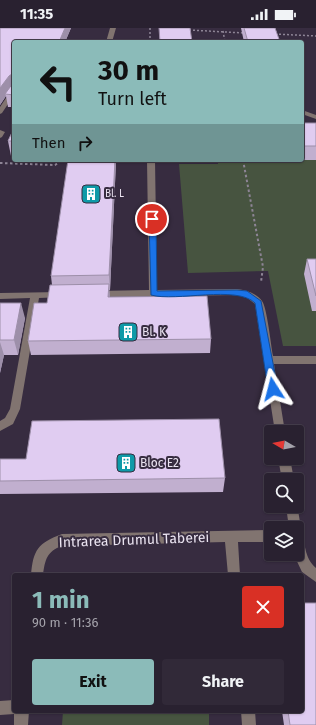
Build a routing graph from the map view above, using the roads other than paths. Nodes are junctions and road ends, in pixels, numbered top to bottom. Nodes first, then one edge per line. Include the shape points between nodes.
1 (113, 28) edge
2 (110, 40) edge
3 (12, 93) edge
4 (0, 112) edge
5 (304, 113) edge
6 (316, 117) edge
7 (0, 132) edge
8 (0, 136) edge
9 (151, 162) edge
10 (153, 293) junction
11 (90, 294) edge
12 (35, 295) junction
13 (67, 295) edge
14 (0, 296) edge
15 (268, 360) junction
16 (316, 360) edge
17 (279, 425) edge
18 (0, 427) edge
19 (264, 536) edge
20 (231, 537) junction
21 (301, 561) edge
22 (37, 573) edge
23 (234, 573) edge
24 (316, 576) edge
25 (0, 708) edge
26 (12, 708) edge
27 (22, 713) edge
28 (248, 713) edge
29 (21, 725) edge
30 (249, 725) edge

1 - 2 street
3 - 4 street
5 - 6 street
7 - 8 street
9 - 10 street
10 - 11 street
10 - 15 street via 237,292 250,295 259,302
12 - 13 street
12 - 14 street
12 - 18 street via 15,409 9,421
15 - 16 street
15 - 17 street
19 - 20 street, Intrarea Drumul Taberei
20 - 22 street, Intrarea Drumul Taberei via 62,540 48,544 39,555
20 - 23 street
21 - 24 street via 305,568
25 - 26 street
27 - 29 street
28 - 30 street

